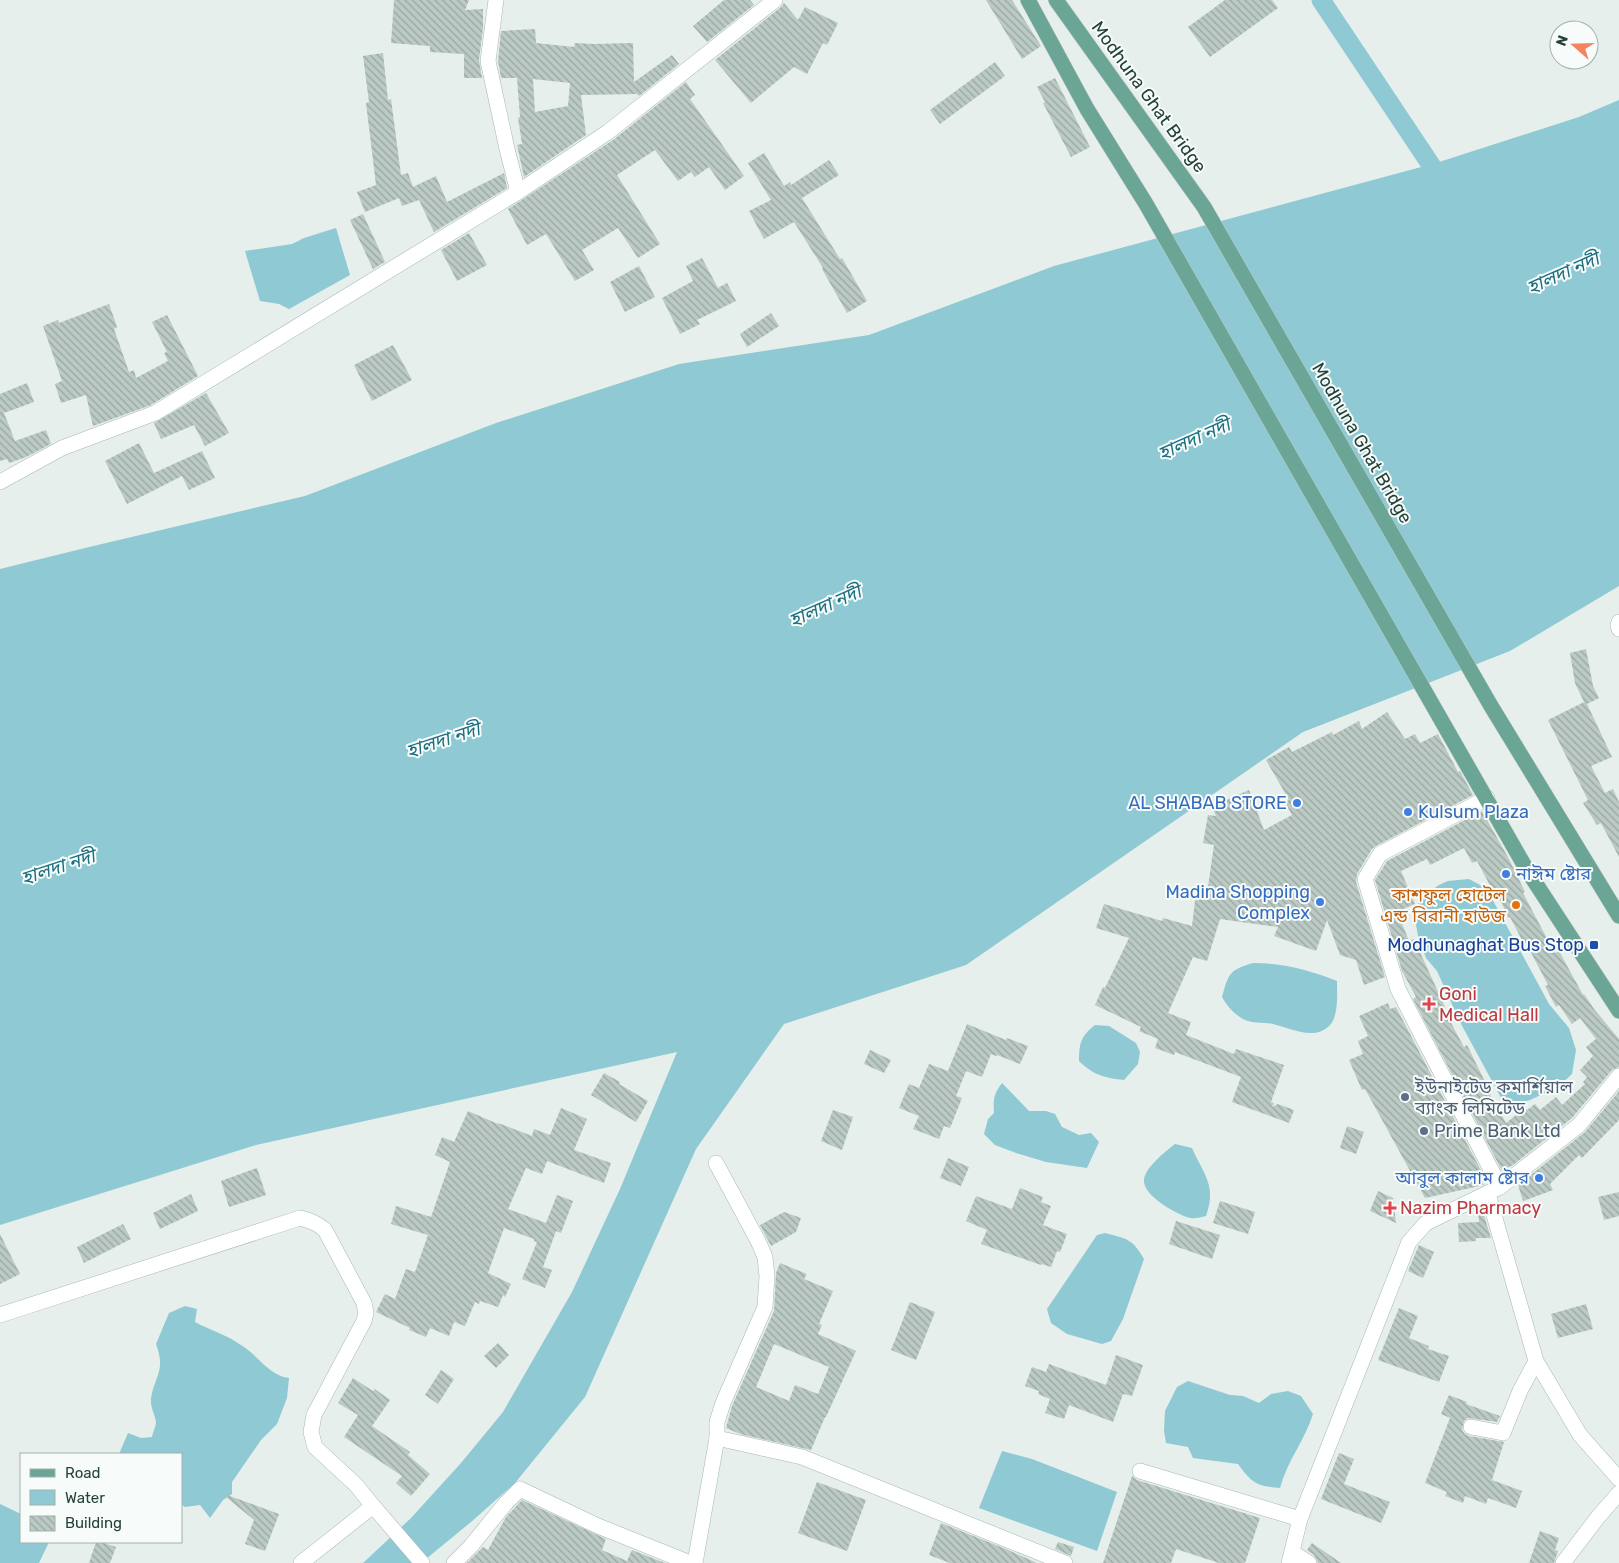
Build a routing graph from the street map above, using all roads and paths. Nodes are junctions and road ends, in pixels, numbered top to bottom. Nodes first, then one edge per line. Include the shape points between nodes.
1 (496, 0) edge
2 (774, 0) edge
3 (1028, 0) edge
4 (1056, 0) edge
5 (518, 192) junction
6 (0, 482) edge
7 (1619, 622) edge
8 (1619, 629) edge
9 (1486, 798) junction
10 (1619, 916) edge
11 (1619, 1011) edge
12 (1619, 1076) edge
13 (716, 1164) dead end
14 (1494, 1191) junction
15 (0, 1315) edge
16 (1536, 1361) junction
17 (1471, 1427) dead end
18 (718, 1438) junction
19 (1140, 1471) dead end
20 (1619, 1479) edge
21 (1619, 1493) edge
22 (373, 1506) junction
23 (1300, 1519) junction
24 (1290, 1557) edge
25 (301, 1563) edge
26 (422, 1563) edge
27 (454, 1563) edge
28 (690, 1563) edge
29 (695, 1563) edge
30 (1065, 1563) edge
31 (1309, 1563) edge
32 (1563, 1563) edge

1 - 5 street via 488,60
2 - 5 street via 608,132
3 - 9 main road via 1087,109 1146,204
4 - 10 main road, Modhuna Ghat Bridge via 1204,207 1491,706
5 - 6 street via 155,413 62,448
7 - 8 street
9 - 11 main road via 1527,870
9 - 14 street via 1380,854 1365,879 1398,989
12 - 14 street via 1579,1125
13 - 18 street via 758,1241 765,1257 767,1276 765,1307 723,1403 717,1422
14 - 16 street
14 - 23 street via 1426,1223 1409,1242
15 - 22 street via 300,1218 319,1224 364,1303 366,1313 314,1415 311,1432 315,1447
16 - 17 street via 1503,1433
16 - 20 street via 1580,1435
18 - 29 street
18 - 30 street via 802,1457
19 - 23 street
21 - 32 street
22 - 25 street
22 - 26 street
23 - 24 street
24 - 31 street
27 - 28 street via 520,1489 573,1515

